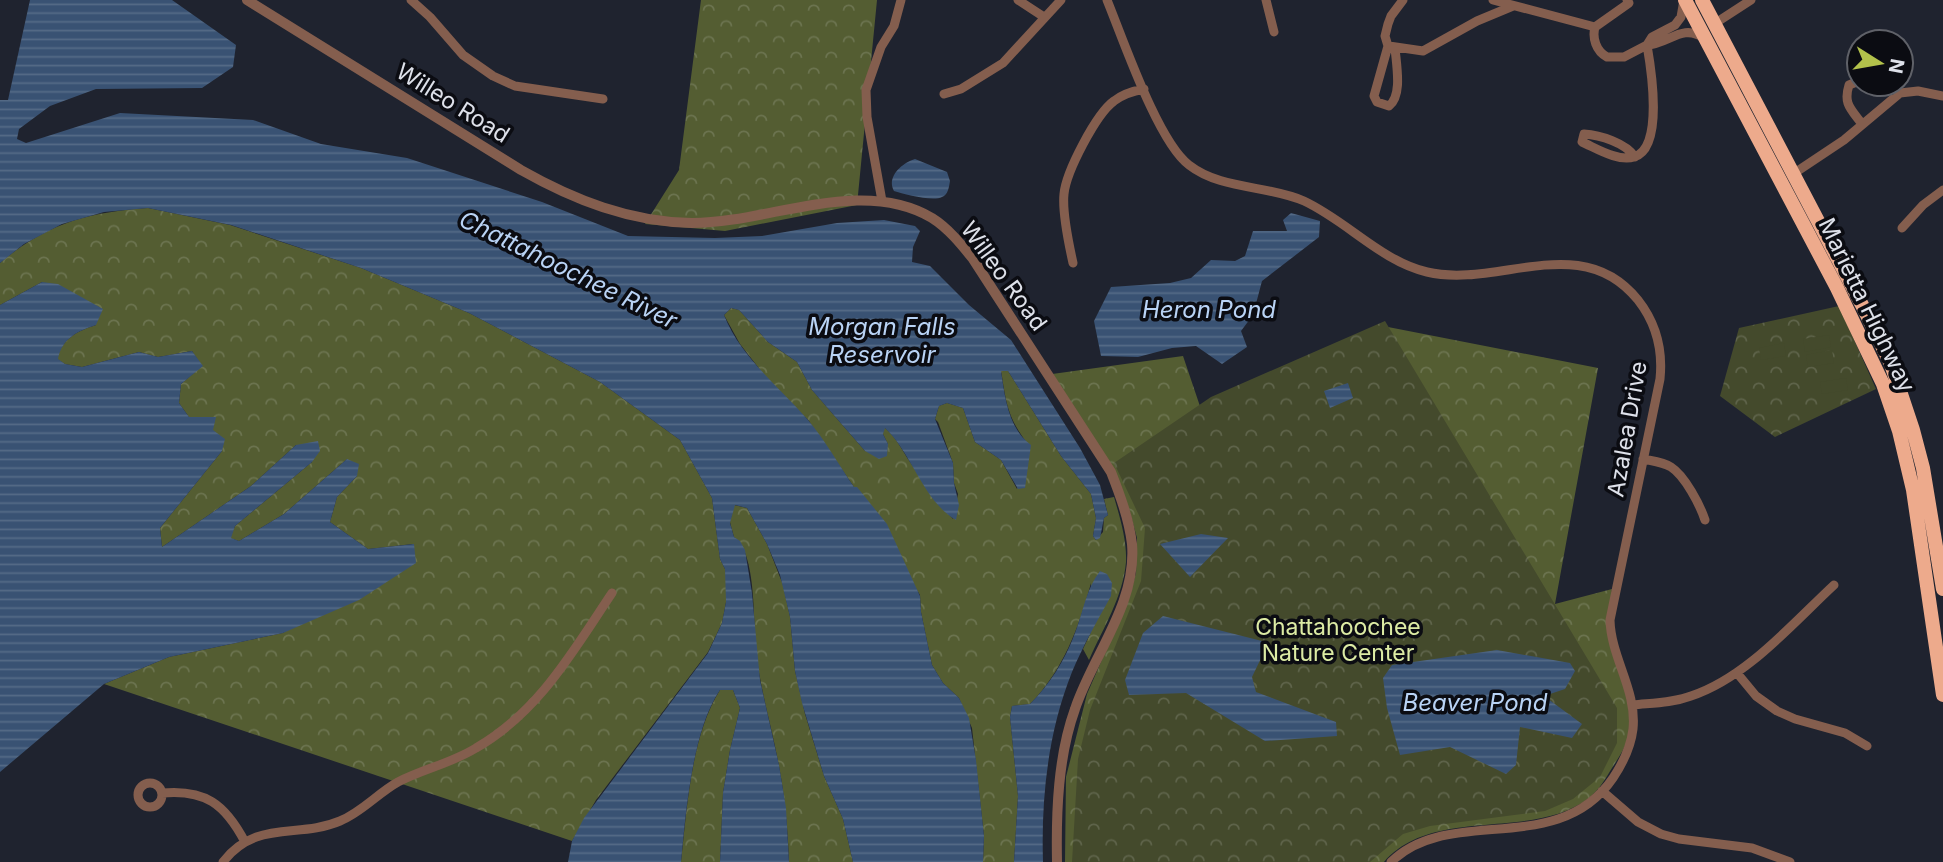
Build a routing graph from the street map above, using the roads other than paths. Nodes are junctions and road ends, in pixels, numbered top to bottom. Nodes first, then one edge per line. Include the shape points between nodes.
1 (247, 0) edge
2 (411, 0) edge
3 (901, 0) edge
4 (1018, 0) edge
5 (1062, 0) edge
6 (1107, 0) edge
7 (1266, 0) edge
8 (1404, 0) edge
9 (1493, 0) edge
10 (1627, 0) edge
11 (1684, 0) edge
12 (1702, 0) edge
13 (1751, 0) edge
14 (1513, 6) junction
15 (1044, 17) junction
16 (1714, 24) junction
17 (1595, 27) junction
18 (1275, 32) dead end
19 (1706, 40) junction
20 (1647, 45) junction
21 (1391, 47) junction
22 (1144, 89) junction
23 (1915, 91) edge
24 (944, 94) dead end
25 (1943, 96) edge
26 (1846, 98) edge
27 (1894, 98) edge
28 (603, 99) dead end
29 (1862, 124) junction
30 (1635, 157) junction
31 (1793, 174) junction
32 (1943, 190) edge
33 (882, 201) junction
34 (1902, 228) dead end
35 (1073, 264) dead end
36 (1643, 459) junction
37 (1705, 520) dead end
38 (1834, 586) dead end
39 (1943, 589) edge
40 (611, 593) dead end
41 (1737, 673) junction
42 (1943, 695) edge
43 (1633, 705) junction
44 (1867, 746) dead end
45 (1602, 791) junction
46 (162, 793) dead end
47 (245, 842) junction
48 (223, 862) edge
49 (1058, 862) edge
50 (1391, 862) edge
51 (1790, 862) edge

1 - 33 street, Willeo Road via 522,170 612,211 703,222 858,199
2 - 28 street via 463,55 493,76 515,86
3 - 33 street via 894,26 871,69 865,98
4 - 15 street
5 - 15 street
6 - 22 street, Azalea Drive
7 - 18 street
8 - 21 street via 1388,24 1385,36
9 - 14 street
10 - 17 street via 1629,4
11 - 19 highway, Marietta Highway
11 - 20 street via 1677,23
12 - 16 highway, Marietta Highway
13 - 16 street
14 - 17 street
14 - 21 street via 1423,51
15 - 24 street via 1003,63
16 - 31 highway, Marietta Highway
17 - 20 street via 1598,49 1607,57 1624,57
19 - 20 street via 1686,31
19 - 42 highway, Marietta Highway via 1856,324 1892,410 1913,490
20 - 30 street via 1653,114 1647,146
21 - 21 street via 1395,99 1385,107 1374,96
22 - 35 street via 1104,110 1069,175 1064,208
22 - 36 street, Azalea Drive via 1168,141 1188,165 1225,182 1305,202 1412,267 1460,275 1571,264 1616,280 1645,309 1660,349 1660,379
23 - 25 street
26 - 29 street
27 - 29 street
29 - 31 street
30 - 30 street via 1615,156 1582,142 1582,138 1596,135
31 - 39 highway, Marietta Highway via 1898,384 1923,468
32 - 34 street
33 - 49 street, Willeo Road via 931,217 963,247 1111,472 1126,515 1132,547 1130,572 1117,617 1070,724 1060,786
36 - 37 street via 1676,471
36 - 43 street, Azalea Drive via 1610,620 1612,641
38 - 41 street
40 - 47 street via 541,695 489,741 396,783 340,821
41 - 43 street via 1689,697
41 - 44 street via 1756,696 1777,711 1845,733
43 - 45 street, Azalea Drive via 1629,748
45 - 50 street, Azalea Drive via 1555,821 1437,837 1413,845
45 - 51 street via 1661,835 1752,848
46 - 47 street via 190,793 213,802 231,817
47 - 48 street

